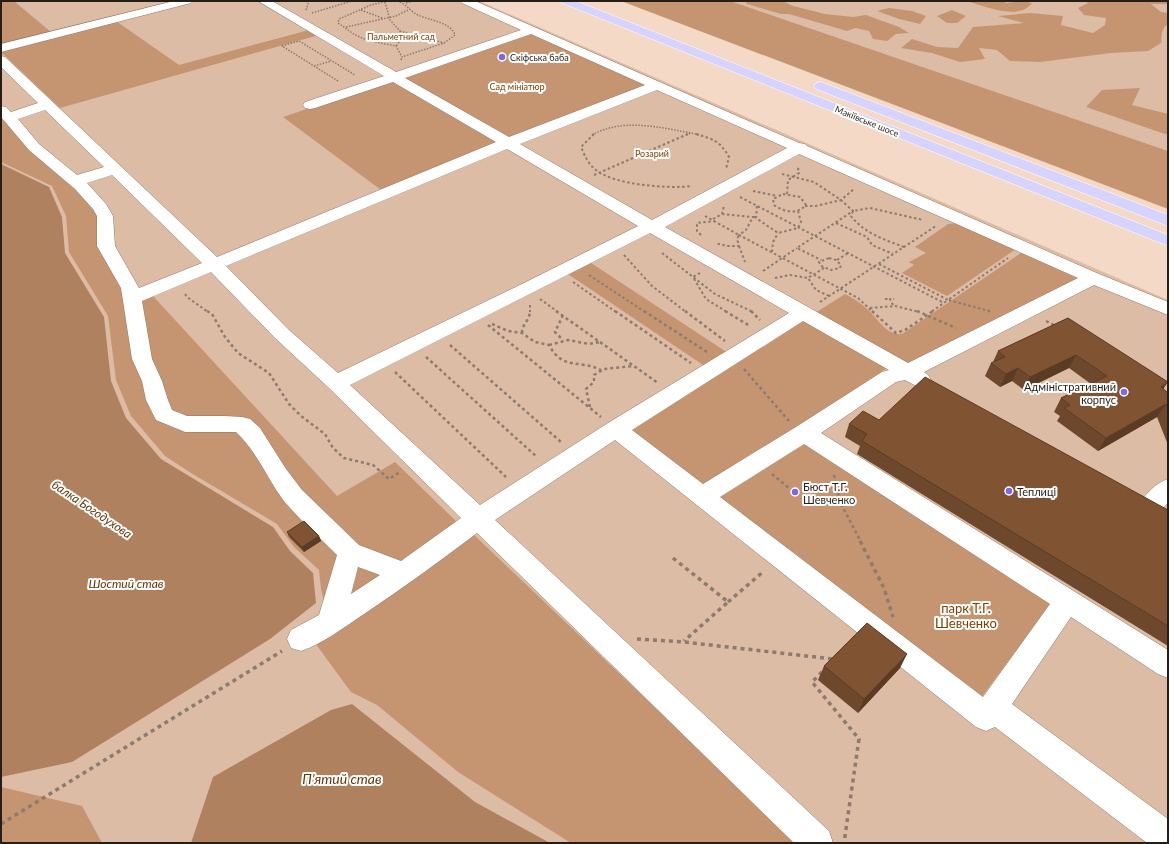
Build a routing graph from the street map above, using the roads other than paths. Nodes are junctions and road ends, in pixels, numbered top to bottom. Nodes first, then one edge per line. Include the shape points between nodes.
1 (187, 1) edge
2 (264, 1) edge
3 (466, 1) edge
4 (566, 1) edge
5 (602, 1) edge
6 (617, 7) dead end
7 (531, 30) junction
8 (1, 48) edge
9 (1, 60) edge
10 (394, 77) junction
11 (810, 82) dead end
12 (658, 85) junction
13 (48, 105) junction
14 (310, 105) dead end
15 (5, 114) edge
16 (508, 143) junction
17 (800, 147) junction
18 (115, 169) junction
19 (75, 181) junction
20 (1168, 221) edge
21 (646, 228) junction
22 (1168, 241) edge
23 (214, 264) junction
24 (1093, 278) junction
25 (132, 298) junction
26 (1168, 309) edge
27 (803, 313) junction
28 (908, 372) junction
29 (336, 383) junction
30 (936, 387) edge
31 (616, 429) junction
32 (803, 434) junction
33 (1168, 488) edge
34 (703, 496) junction
35 (1148, 504) edge
36 (478, 519) junction
37 (350, 552) junction
38 (404, 573) junction
39 (1067, 600) junction
40 (330, 622) junction
41 (302, 639) road end
42 (1168, 665) edge
43 (992, 708) junction
44 (1168, 839) edge
45 (818, 843) edge

1 - 8 street
2 - 10 street
3 - 7 street
4 - 22 main road, Макіївське шосе
5 - 6 main road
7 - 10 street
7 - 12 street
9 - 13 street
10 - 14 street
10 - 16 street
11 - 20 main road, Макіївське шосе
12 - 16 street
12 - 17 street
13 - 15 street
13 - 18 street
15 - 19 street via 34,147
16 - 21 street
16 - 23 street
17 - 21 street via 760,169 716,186 688,207
17 - 24 street via 948,218 1024,247
18 - 19 street
18 - 23 street
19 - 25 street via 105,216 106,246 130,288
21 - 27 street via 716,264 752,279
21 - 29 street via 566,269 531,292
23 - 25 street
23 - 29 street via 282,334
24 - 26 street
24 - 28 street
25 - 37 street via 142,359 164,415 185,424 242,425 252,434 278,476 294,496
27 - 28 street
27 - 31 street
28 - 30 street
28 - 32 street via 889,377
29 - 36 street
31 - 34 street
31 - 36 street
32 - 34 street
32 - 39 street
33 - 35 street
34 - 43 street via 986,717
36 - 38 street
36 - 45 street
37 - 38 street
37 - 40 street
38 - 40 street
39 - 42 street
39 - 43 street
40 - 41 street
43 - 44 street

